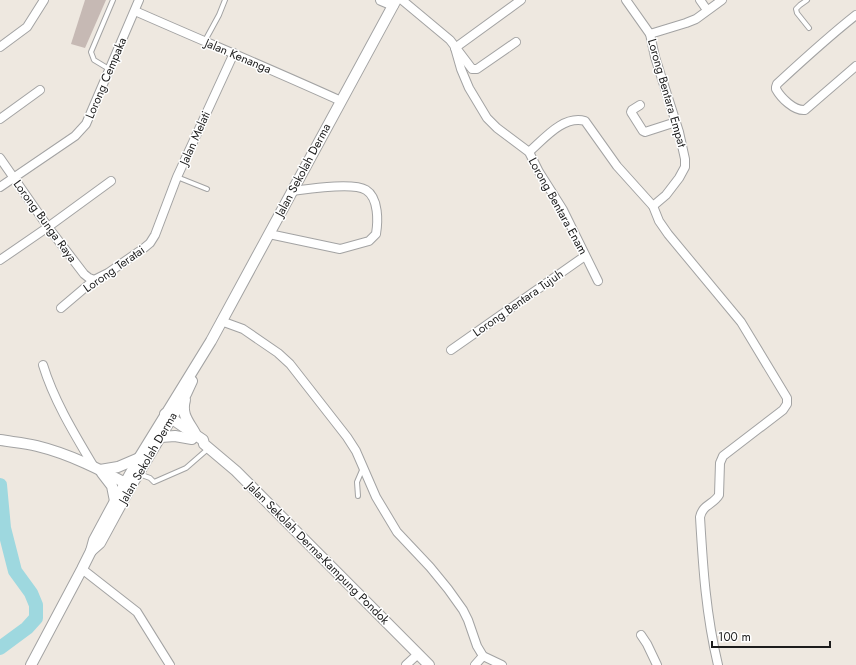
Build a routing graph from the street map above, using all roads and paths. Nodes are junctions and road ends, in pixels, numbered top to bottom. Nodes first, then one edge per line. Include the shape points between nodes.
1 (44, 0) edge
2 (114, 0) edge
3 (139, 0) edge
4 (225, 0) edge
5 (381, 0) edge
6 (521, 0) edge
7 (626, 0) edge
8 (700, 0) edge
9 (722, 0) edge
10 (807, 0) edge
11 (399, 2) edge
12 (707, 10) junction
13 (135, 11) junction
14 (856, 15) edge
15 (809, 28) dead end
16 (650, 34) junction
17 (206, 42) junction
18 (516, 42) dead end
19 (0, 47) edge
20 (455, 48) junction
21 (234, 53) junction
22 (856, 66) edge
23 (110, 69) junction
24 (40, 90) dead end
25 (341, 101) junction
26 (640, 105) dead end
27 (0, 119) edge
28 (676, 122) junction
29 (529, 152) junction
30 (0, 158) edge
31 (177, 177) junction
32 (13, 178) junction
33 (111, 181) dead end
34 (0, 187) edge
35 (207, 188) dead end
36 (292, 191) junction
37 (653, 206) junction
38 (160, 224) joint
39 (48, 227) junction
40 (269, 234) junction
41 (585, 256) junction
42 (0, 260) edge
43 (94, 280) junction
44 (598, 281) dead end
45 (61, 308) dead end
46 (221, 321) junction
47 (211, 341) junction
48 (451, 350) dead end
49 (43, 365) dead end
50 (186, 394) junction
51 (167, 419) junction
52 (161, 437) junction
53 (194, 437) junction
54 (0, 440) edge
55 (206, 446) junction
56 (139, 458) junction
57 (363, 467) junction
58 (97, 468) junction
59 (139, 474) junction
60 (128, 485) junction
61 (358, 496) dead end
62 (115, 501) junction
63 (91, 551) junction
64 (82, 569) junction
65 (641, 635) dead end
66 (418, 654) junction
67 (483, 656) junction
68 (31, 665) edge
69 (170, 665) edge
70 (406, 665) edge
71 (429, 665) edge
72 (475, 665) edge
73 (502, 665) edge
74 (657, 665) edge
75 (718, 665) edge

1 - 19 street via 27,27
2 - 23 lane via 91,52 94,60
3 - 13 street, Lorong Cempaka
4 - 17 lane
5 - 11 street
6 - 20 street
7 - 16 street, Lorong Bentara Empat
8 - 12 street
9 - 12 street
10 - 15 lane via 796,9
11 - 20 street via 438,30
11 - 25 street, Jalan Sekolah Derma
12 - 16 street via 696,19
13 - 17 street, Jalan Kenanga
13 - 23 street, Lorong Cempaka
14 - 22 street via 804,59 778,84 776,90 794,107 805,110
16 - 28 street, Lorong Bentara Empat
17 - 21 street, Jalan Kenanga
18 - 20 street via 477,69 471,68
20 - 29 street via 469,88 487,118
21 - 25 street, Jalan Kenanga
21 - 31 street, Jalan Melati
23 - 32 street, Lorong Cempaka via 82,130
24 - 27 street
25 - 36 street, Jalan Sekolah Derma
26 - 28 street via 631,112 645,132
28 - 37 street, Lorong Bentara Empat via 685,167 673,186
29 - 37 street via 565,122 578,119 585,121 617,166
29 - 41 street, Lorong Bentara Enam via 563,210
30 - 32 street, Lorong Bunga Raya
31 - 35 lane
31 - 38 street, Jalan Melati
32 - 34 street, Lorong Cempaka
32 - 39 street, Lorong Bunga Raya
33 - 39 street
36 - 40 street, Jalan Sekolah Derma
36 - 40 street via 359,187 368,191 377,212 376,234 369,241 340,249
37 - 75 street via 668,234 748,331 787,401 783,410 723,456 720,463 719,495 701,511 706,601
38 - 43 street, Lorong Teratai via 150,243
39 - 42 street
39 - 43 street, Lorong Bunga Raya via 84,274
40 - 46 street, Jalan Sekolah Derma
41 - 44 street, Lorong Bentara Enam
41 - 48 street, Lorong Bentara Tujuh
43 - 45 street, Lorong Teratai
46 - 47 street, Jalan Sekolah Derma
46 - 57 street via 243,329 290,364 347,437
47 - 50 street, Jalan Sekolah Derma
47 - 51 street, Jalan Sekolah Derma
49 - 58 street via 59,404
50 - 51 street, Jalan Sekolah Derma
50 - 53 street via 184,413
51 - 52 street, Jalan Sekolah Derma
51 - 53 street, Jalan Sekolah Derma-Kampung Pondok
51 - 56 street, Jalan Sekolah Derma
52 - 53 street
52 - 59 street, Jalan Sekolah Derma
53 - 55 street, Jalan Sekolah Derma-Kampung Pondok via 201,445
54 - 58 street via 36,446
55 - 59 lane via 186,468 154,482
55 - 66 street, Jalan Sekolah Derma-Kampung Pondok via 236,471
56 - 58 street via 118,467
56 - 60 street, Jalan Sekolah Derma
57 - 61 lane via 357,482
57 - 67 street via 376,497 397,532 430,567 462,610
58 - 60 street
58 - 62 street via 112,486
59 - 60 street, Jalan Sekolah Derma
60 - 62 street, Jalan Sekolah Derma
60 - 63 street, Jalan Sekolah Derma via 100,543
62 - 63 street, Jalan Sekolah Derma via 94,540
63 - 64 street, Jalan Sekolah Derma
64 - 68 street, Jalan Sekolah Derma
64 - 69 street via 137,612
65 - 74 street
66 - 70 street
66 - 71 street, Jalan Sekolah Derma-Kampung Pondok
67 - 72 street
67 - 73 street

